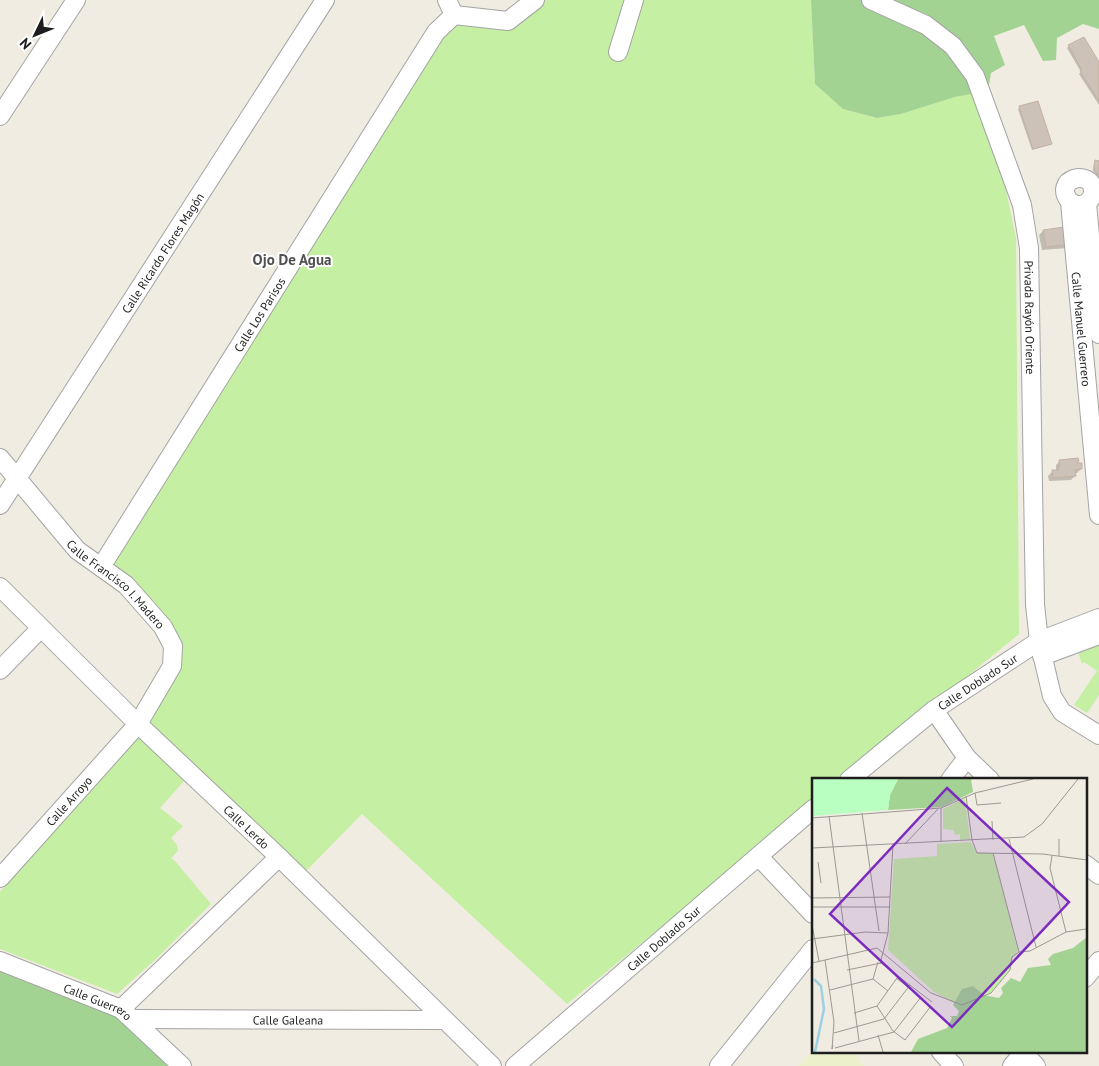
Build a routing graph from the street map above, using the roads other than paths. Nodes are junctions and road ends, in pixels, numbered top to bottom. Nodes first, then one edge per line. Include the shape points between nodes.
1 (76, 0) edge
2 (325, 0) edge
3 (535, 0) edge
4 (634, 0) edge
5 (871, 0) edge
6 (450, 8) edge
7 (618, 52) dead end
8 (0, 116) edge
9 (1087, 197) edge
10 (1096, 285) edge
11 (1099, 334) edge
12 (1093, 378) edge
13 (0, 458) edge
14 (1097, 472) edge
15 (17, 478) junction
16 (0, 506) edge
17 (1099, 516) edge
18 (101, 567) junction
19 (0, 587) edge
20 (1099, 618) edge
21 (41, 628) junction
22 (1099, 636) edge
23 (1041, 648) junction
24 (0, 670) edge
25 (934, 710) junction
26 (138, 724) junction
27 (1099, 735) edge
28 (967, 758) junction
29 (851, 778) edge
30 (952, 778) edge
31 (988, 778) edge
32 (810, 816) edge
33 (279, 857) junction
34 (759, 857) junction
35 (1086, 865) edge
36 (1099, 875) edge
37 (0, 878) edge
38 (812, 913) edge
39 (812, 950) edge
40 (0, 961) edge
41 (1099, 962) edge
42 (1086, 977) edge
43 (127, 1014) junction
44 (445, 1020) junction
45 (943, 1054) edge
46 (1021, 1056) edge
47 (182, 1066) edge
48 (492, 1066) edge
49 (515, 1066) edge
50 (719, 1066) edge
51 (954, 1066) edge
52 (1036, 1066) edge

1 - 8 street
2 - 15 street, Calle Ricardo Flores Magón
3 - 6 street via 508,21
4 - 7 street
5 - 23 street, Privada Rayón Oriente via 926,25 953,46 975,76 1022,205 1029,248 1035,595
6 - 18 street, Calle Los Parisos
9 - 10 street, Calle Manuel Guerrero
9 - 12 street, Calle Manuel Guerrero
10 - 11 street, Calle Manuel Guerrero
12 - 14 street, Calle Manuel Guerrero
13 - 15 street, Calle Francisco I. Madero
14 - 17 street, Calle Manuel Guerrero
15 - 16 street, Calle Ricardo Flores Magón
15 - 18 street, Calle Francisco I. Madero via 77,550
18 - 26 street, Calle Francisco I. Madero via 126,585 163,627 173,646 172,666
19 - 21 street, Calle Lerdo
20 - 23 street
21 - 24 street
21 - 26 street, Calle Lerdo
22 - 23 street
23 - 25 street, Calle Doblado Sur
23 - 27 street, Privada Rayón Oriente via 1052,696 1062,712
25 - 28 street
25 - 29 street, Calle Doblado Sur
26 - 33 street, Calle Lerdo
26 - 37 street, Calle Arroyo
28 - 30 street
28 - 31 street
32 - 34 street, Calle Doblado Sur
33 - 43 street
33 - 44 street, Calle Lerdo
34 - 38 street
34 - 49 street, Calle Doblado Sur
35 - 36 street
39 - 50 street
40 - 43 street, Calle Guerrero
41 - 42 street
43 - 44 street, Calle Galeana
43 - 47 street, Calle Guerrero
44 - 48 street, Calle Lerdo
45 - 51 street
46 - 52 street

